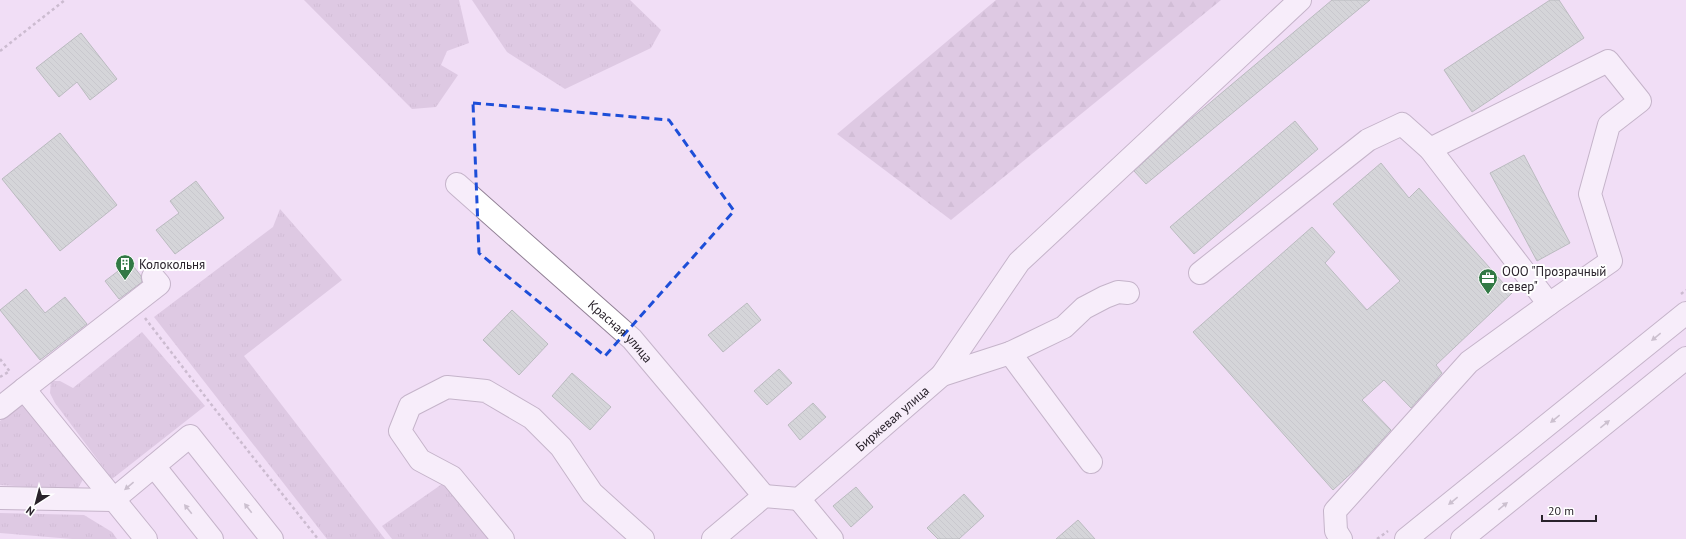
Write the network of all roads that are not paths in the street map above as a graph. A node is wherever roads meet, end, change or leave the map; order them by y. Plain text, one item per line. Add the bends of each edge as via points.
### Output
1 (1300, 0) edge
2 (1430, 149) junction
3 (457, 184) dead end
4 (1200, 273) dead end
5 (153, 277) dead end
6 (1128, 293) dead end
7 (1549, 304) junction
8 (1686, 313) edge
9 (1010, 353) junction
10 (1686, 358) edge
11 (942, 375) junction
12 (24, 389) junction
13 (0, 408) edge
14 (1091, 462) dead end
15 (154, 466) junction
16 (764, 496) junction
17 (0, 498) edge
18 (799, 499) junction
19 (113, 500) junction
20 (146, 539) edge
21 (212, 539) edge
22 (272, 539) edge
23 (503, 539) edge
24 (643, 539) edge
25 (713, 539) edge
26 (832, 539) edge
27 (1341, 539) edge
28 (1406, 539) edge
29 (1462, 539) edge

1 - 11 street via 1020,262
2 - 4 street via 1402,124 1368,140
2 - 7 street
2 - 7 street via 1608,61 1640,101 1609,124 1590,194 1611,261
3 - 16 street, Красная улица via 632,339
5 - 12 street via 159,284
6 - 9 street, Биржевая улица via 1118,292 1105,297 1084,308 1064,327
7 - 27 street via 1469,362 1335,511 1336,530
8 -> 28 street
9 - 11 street, Биржевая улица
9 - 14 street
29 -> 10 street
11 - 18 street, Биржевая улица
12 - 13 street
12 - 19 street
15 -> 19 street
21 -> 15 street
22 -> 15 street via 190,436
16 - 18 street
16 - 25 street
17 - 19 street
18 - 26 street
19 - 20 street
23 - 24 street via 452,477 420,460 400,431 410,406 447,387 486,391 532,418 561,447 592,493

